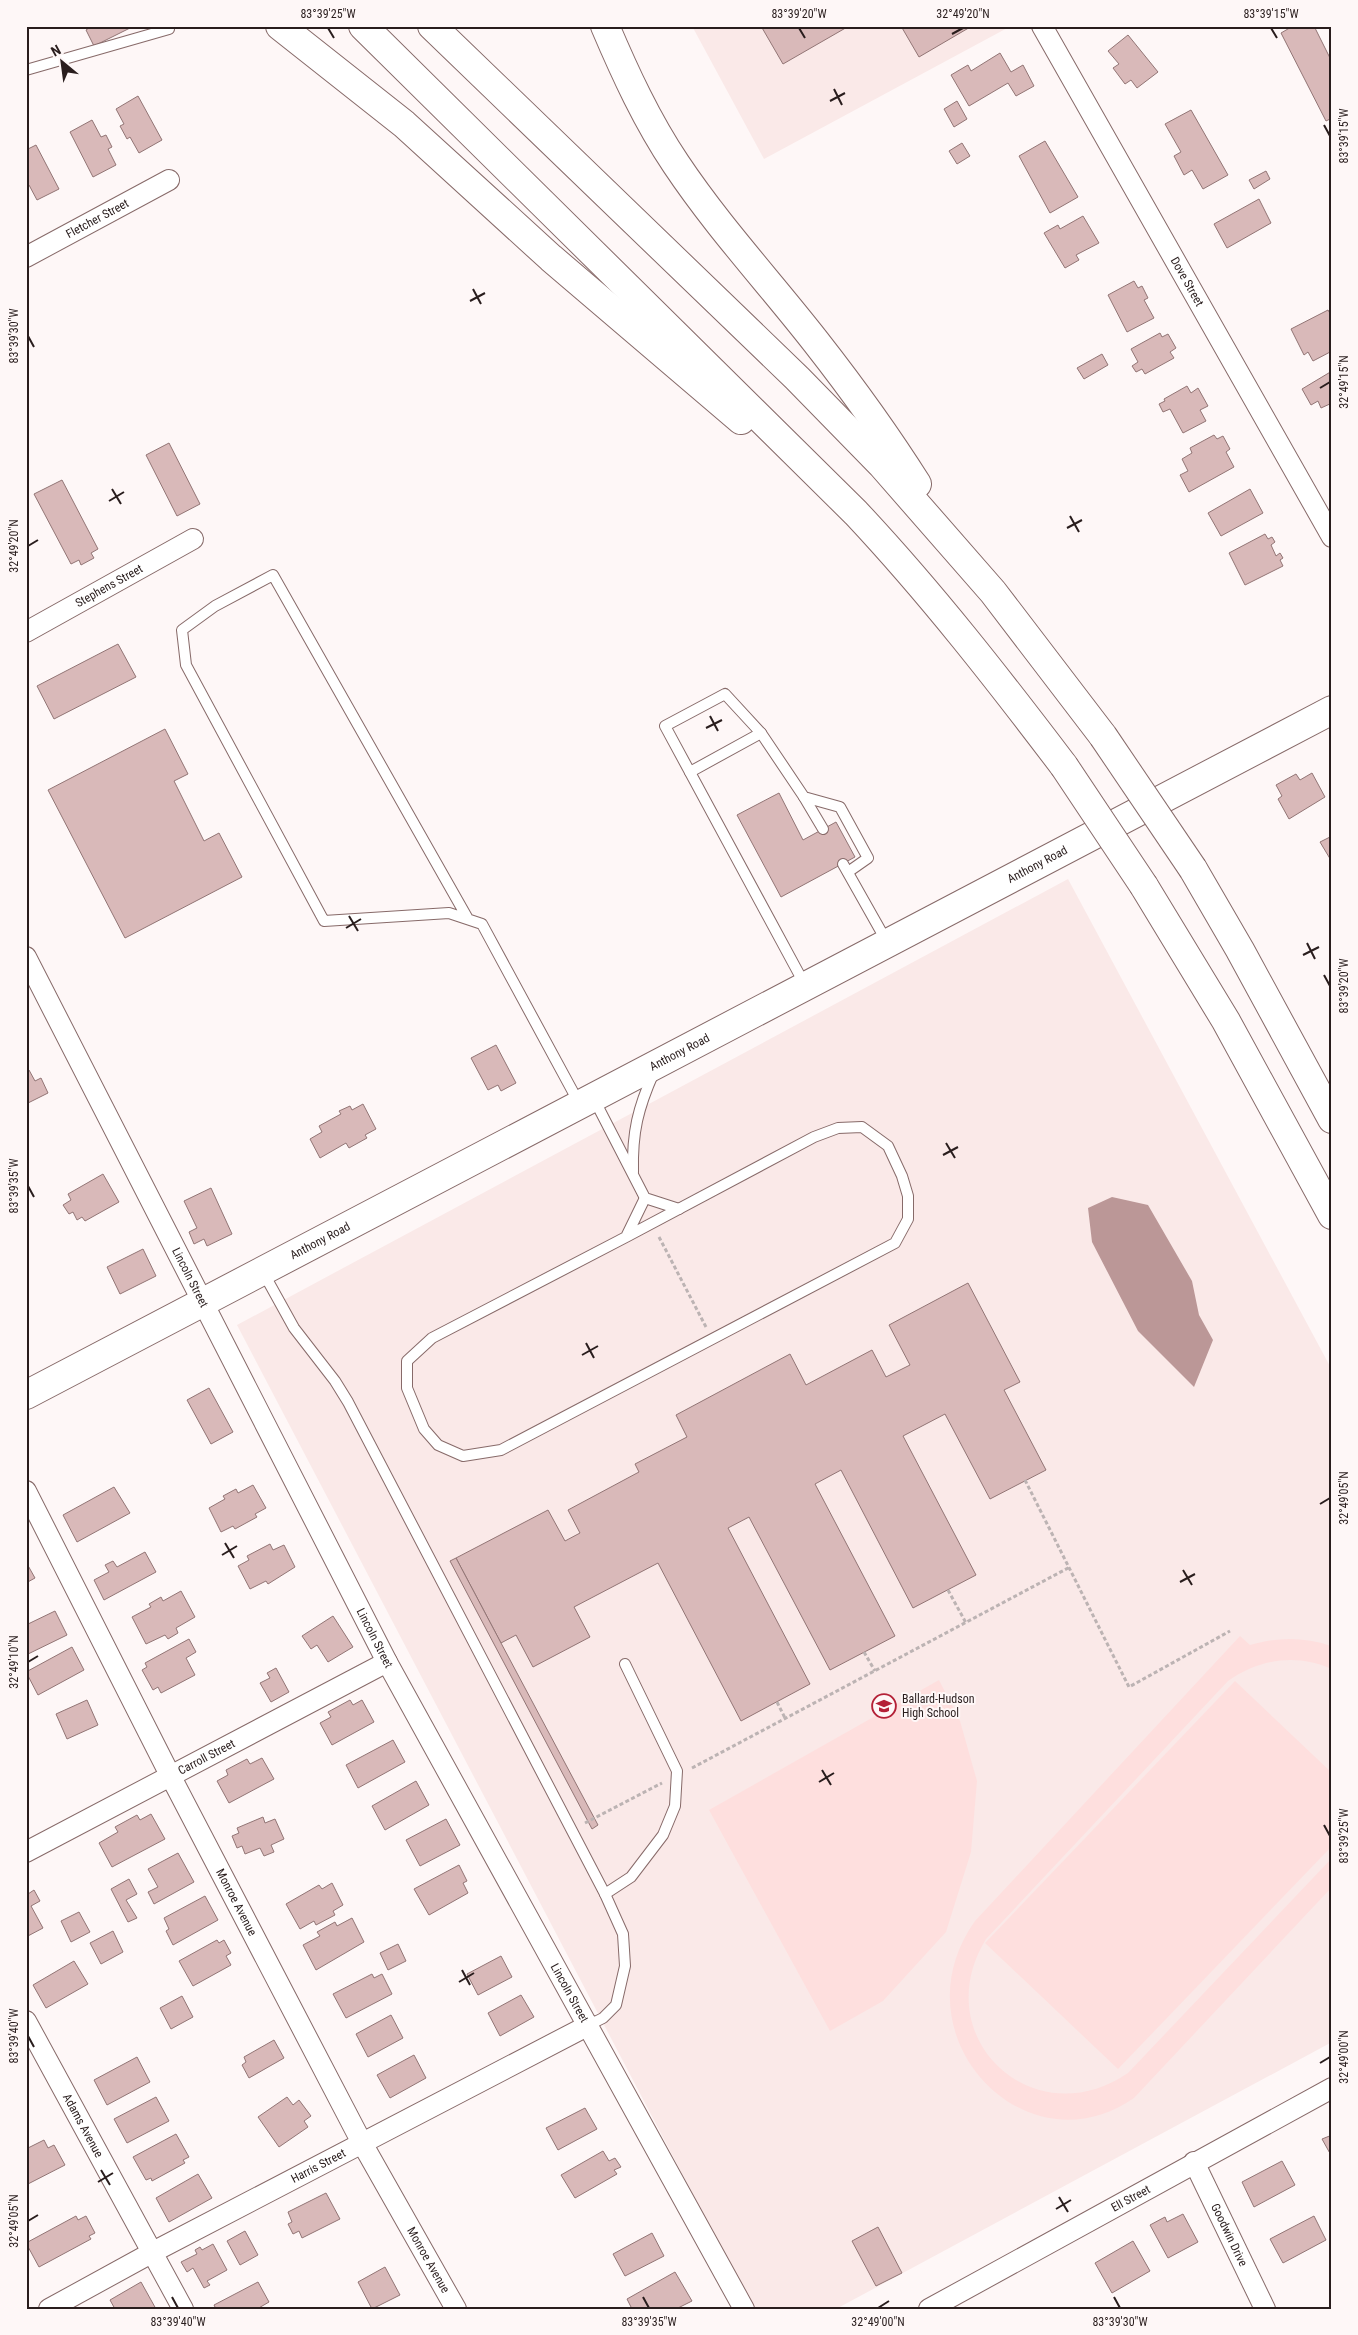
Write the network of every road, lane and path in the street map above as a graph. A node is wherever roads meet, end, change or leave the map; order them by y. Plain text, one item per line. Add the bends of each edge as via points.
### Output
1 (166, 26) edge
2 (280, 26) edge
3 (363, 26) edge
4 (432, 26) edge
5 (605, 26) edge
6 (1042, 26) edge
7 (26, 70) edge
8 (169, 180) dead end
9 (26, 257) edge
10 (856, 513) junction
11 (1332, 537) edge
12 (193, 539) dead end
13 (962, 555) junction
14 (26, 632) edge
15 (1332, 710) edge
16 (761, 733) junction
17 (690, 772) junction
18 (804, 797) junction
19 (823, 829) dead end
20 (468, 919) junction
21 (887, 943) junction
22 (26, 957) edge
23 (806, 986) junction
24 (657, 1064) junction
25 (587, 1101) junction
26 (1332, 1119) edge
27 (633, 1175) junction
28 (645, 1198) junction
29 (680, 1209) junction
30 (1332, 1215) edge
31 (653, 1223) junction
32 (626, 1237) junction
33 (263, 1272) junction
34 (204, 1303) junction
35 (713, 1340) junction
36 (26, 1395) edge
37 (1025, 1480) dead end
38 (26, 1491) edge
39 (1070, 1567) junction
40 (948, 1590) dead end
41 (966, 1622) junction
42 (1230, 1631) dead end
43 (864, 1652) dead end
44 (387, 1662) junction
45 (625, 1664) dead end
46 (875, 1671) junction
47 (777, 1702) dead end
48 (785, 1718) junction
49 (676, 1776) junction
50 (172, 1777) junction
51 (572, 1830) junction
52 (26, 1852) edge
53 (605, 1894) junction
54 (26, 2021) edge
55 (589, 2025) junction
56 (1332, 2088) edge
57 (362, 2143) junction
58 (1194, 2162) junction
59 (153, 2252) junction
60 (951, 2304) edge
61 (49, 2309) edge
62 (183, 2309) edge
63 (456, 2309) edge
64 (744, 2309) edge
65 (929, 2309) edge
66 (1265, 2309) edge

1 - 7 lane via 169,29
2 - 10 main road via 404,124 701,388
3 - 10 main road
4 - 13 main road via 797,378 882,465
5 - 13 main road via 619,60 675,162 893,446
6 - 11 street, Dove Street
8 - 9 street, Fletcher Street
10 - 30 main road, bridge via 943,611 1064,766 1144,886 1226,1022
12 - 14 street, Stephens Street
13 - 26 main road, bridge via 1049,662 1193,869
15 - 21 main road, Anthony Road
16 - 17 lane
16 - 17 lane via 725,694 665,726
16 - 18 lane
17 - 23 lane
18 - 19 lane
18 - 21 lane via 840,807 868,858 845,868
20 - 20 lane via 273,575 215,606 182,630 186,665 324,921 449,913
20 - 25 lane via 482,924
21 - 23 main road, Anthony Road
22 - 34 street, Lincoln Street
23 - 24 main road, Anthony Road
24 - 25 main road, Anthony Road
24 - 27 lane via 637,1115 632,1148
25 - 27 lane
25 - 33 main road, Anthony Road
27 - 28 lane
28 - 29 lane
28 - 32 lane
29 - 31 lane
29 - 35 lane via 814,1137 838,1128 862,1127 888,1146 908,1196 908,1219 895,1243
31 - 32 lane
31 - 35 path
32 - 35 lane via 432,1338 407,1361 407,1388 424,1429 438,1445 463,1456 501,1450
33 - 34 main road, Anthony Road
33 - 51 lane via 294,1328 348,1402
34 - 36 main road, Anthony Road
34 - 44 street, Lincoln Street
37 - 39 path
38 - 50 street, Monroe Avenue
39 - 41 path
39 - 42 path via 1129,1687
40 - 41 path
41 - 46 path
43 - 46 path
44 - 50 street, Carroll Street
44 - 55 street, Lincoln Street
45 - 49 lane via 677,1771
46 - 48 path
47 - 48 path
48 - 49 path
49 - 51 path
49 - 53 lane via 675,1806 663,1835 631,1877
50 - 52 street, Carroll Street
50 - 57 street, Monroe Avenue
51 - 53 lane
53 - 55 lane via 624,1934 625,1966 616,2005 603,2018
54 - 59 street, Adams Avenue
55 - 57 street, Harris Street
55 - 64 street, Lincoln Street
56 - 58 street, Ell Street
57 - 59 street, Harris Street
57 - 63 street, Monroe Avenue
58 - 60 street, Ell Street
58 - 66 street, Goodwin Drive
59 - 61 street, Harris Street
59 - 62 street, Adams Avenue
60 - 65 street, Ell Street

